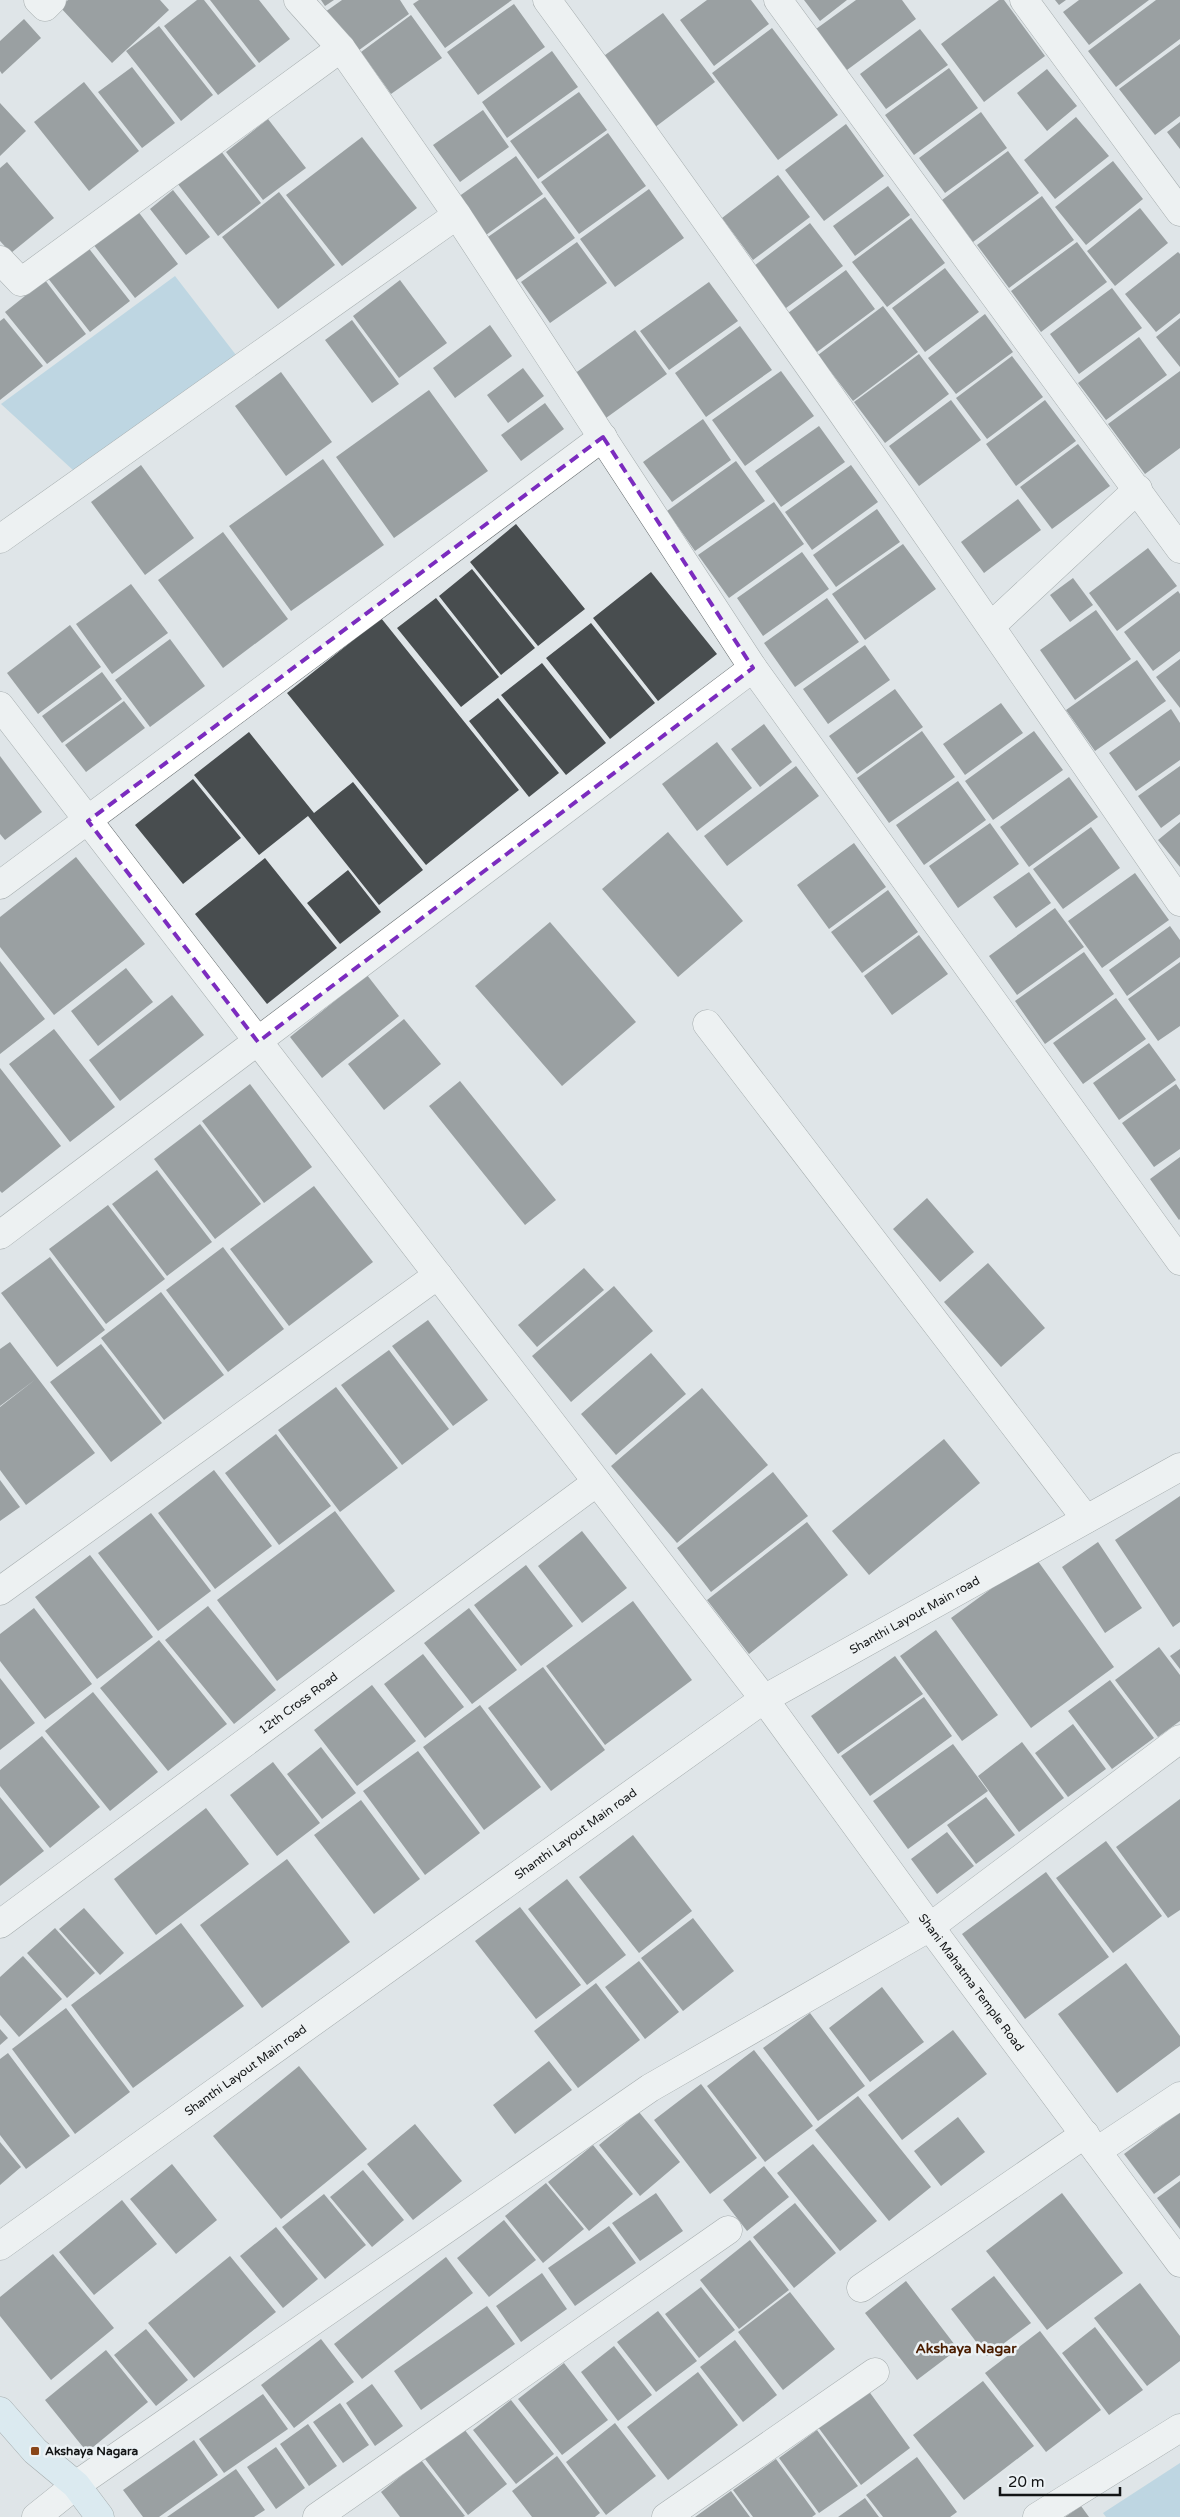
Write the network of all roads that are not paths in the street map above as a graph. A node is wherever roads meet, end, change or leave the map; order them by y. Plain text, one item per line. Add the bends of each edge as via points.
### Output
1 (38, 0) edge
2 (52, 0) edge
3 (298, 0) edge
4 (547, 0) edge
5 (778, 0) edge
6 (1024, 0) edge
7 (341, 48) junction
8 (1180, 212) edge
9 (457, 215) junction
10 (0, 260) edge
11 (603, 437) junction
12 (1138, 489) junction
13 (0, 539) edge
14 (1180, 549) edge
15 (991, 626) junction
16 (753, 668) junction
17 (0, 706) edge
18 (88, 821) junction
19 (0, 885) edge
20 (1180, 902) edge
21 (706, 1024) dead end
22 (258, 1042) junction
23 (0, 1235) edge
24 (1180, 1261) edge
25 (438, 1276) junction
26 (1180, 1467) edge
27 (596, 1482) junction
28 (1086, 1519) junction
29 (0, 1590) edge
30 (764, 1700) junction
31 (1180, 1739) edge
32 (0, 1924) edge
33 (930, 1927) junction
34 (1180, 2096) edge
35 (1091, 2143) junction
36 (728, 2230) dead end
37 (0, 2246) edge
38 (1180, 2263) edge
39 (862, 2288) dead end
40 (875, 2372) dead end
41 (0, 2411) edge
42 (1180, 2428) edge
43 (76, 2486) junction
44 (36, 2517) edge
45 (100, 2517) edge
46 (317, 2517) edge
47 (666, 2517) edge
48 (1036, 2517) edge

1 - 2 street via 45,7
3 - 7 street
4 - 15 street via 648,137
5 - 12 street
6 - 8 street
7 - 9 street
7 - 10 street via 21,282
9 - 11 street
9 - 13 street
11 - 16 street
11 - 18 street
12 - 14 street
12 - 15 street
15 - 20 street
16 - 22 street
16 - 24 street
17 - 18 street, Shani Mahatma Temple Road
18 - 19 street
18 - 22 street, Shani Mahatma Temple Road
21 - 28 street
22 - 23 street
22 - 25 street, Shani Mahatma Temple Road
25 - 27 street, Shani Mahatma Temple Road
25 - 29 street
26 - 28 street, Shanthi Layout Main road
27 - 30 street, Shani Mahatma Temple Road
27 - 32 street, 12th Cross Road
28 - 30 street, Shanthi Layout Main road
30 - 33 street, Shani Mahatma Temple Road
30 - 37 street, Shanthi Layout Main road
31 - 33 street
33 - 35 street, Shani Mahatma Temple Road
33 - 43 street via 650,2088
34 - 35 street
35 - 38 street, Shani Mahatma Temple Road
35 - 39 street
36 - 46 street
40 - 47 street
41 - 43 main road via 35,2451
42 - 48 street
43 - 44 street
43 - 45 main road

